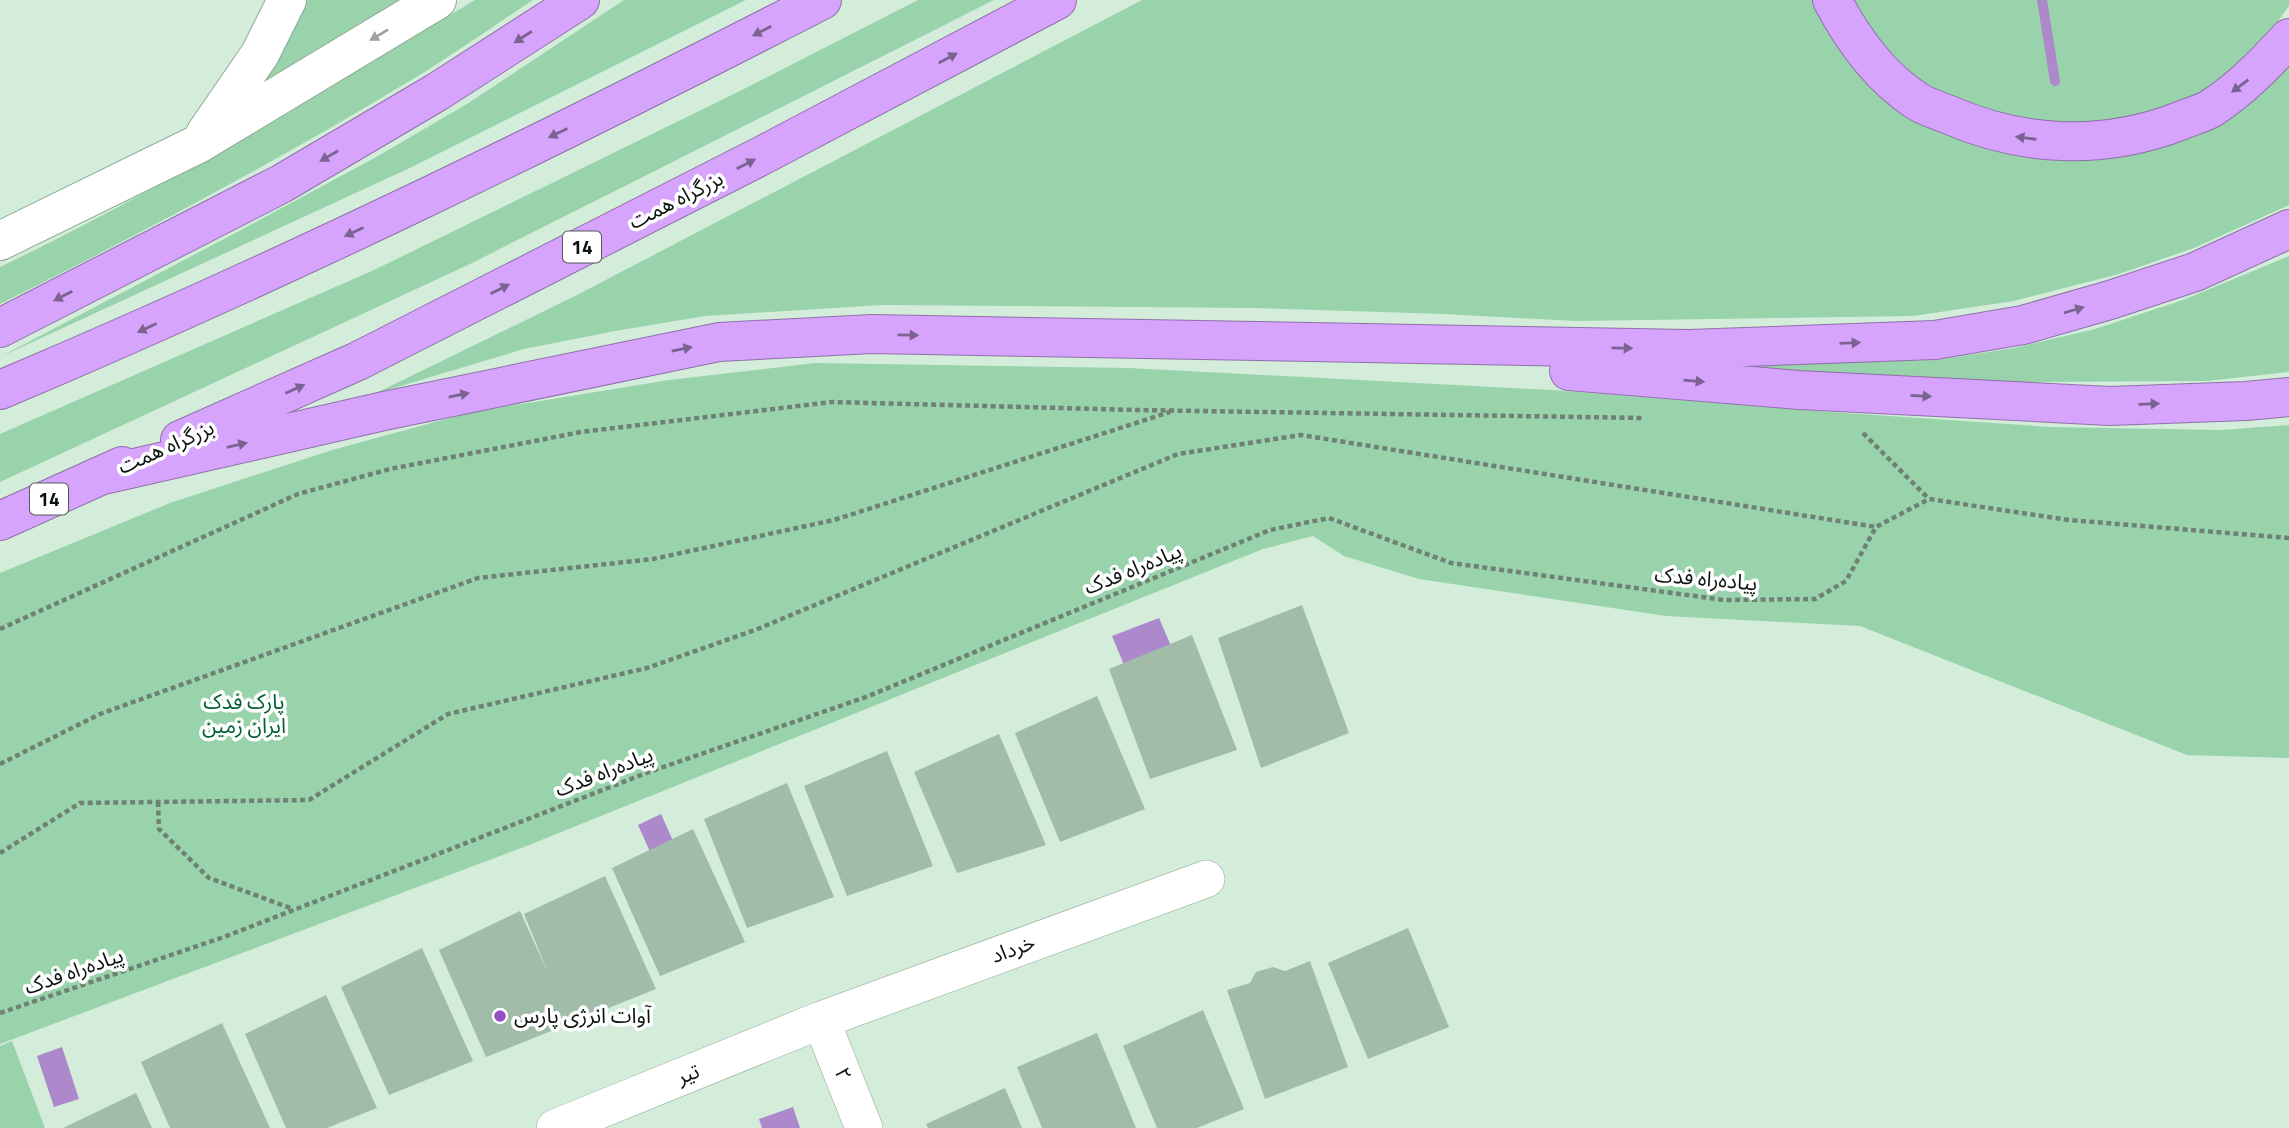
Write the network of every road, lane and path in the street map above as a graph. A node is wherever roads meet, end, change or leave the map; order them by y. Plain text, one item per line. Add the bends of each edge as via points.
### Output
1 (287, 0) edge
2 (437, 0) edge
3 (580, 0) edge
4 (822, 0) edge
5 (1057, 0) edge
6 (1832, 0) edge
7 (2289, 38) edge
8 (198, 144) junction
9 (2289, 229) edge
10 (0, 241) edge
11 (0, 328) edge
12 (1211, 342) junction
13 (0, 390) edge
14 (2289, 397) edge
15 (1174, 411) junction
16 (1648, 418) dead end
17 (1850, 432) dead end
18 (99, 476) junction
19 (1929, 499) junction
20 (0, 521) edge
21 (1876, 527) junction
22 (2289, 538) edge
23 (0, 629) edge
24 (0, 764) edge
25 (158, 802) junction
26 (0, 853) edge
27 (1206, 879) dead end
28 (293, 910) junction
29 (0, 1013) edge
30 (821, 1020) junction
31 (555, 1128) edge
32 (864, 1128) edge

1 - 8 street via 260,54
2 -> 8 street
3 -> 11 highway via 281,184
4 -> 13 highway via 415,204 134,334
18 -> 5 highway, بزرگراه همت / 14 via 358,361
7 -> 6 highway via 2260,71 2208,110 2152,131 2087,142 2023,138 1974,126 1918,102 1876,65
8 - 10 street
12 -> 9 highway via 1689,349 1935,340 2023,325 2110,300 2195,272
12 -> 14 highway via 1839,392 2110,405
18 -> 12 highway via 719,342 872,334
15 - 16 path
15 - 23 path via 832,402 581,432 390,469 298,494
15 - 24 path via 834,520 653,559 478,578 100,715
17 - 19 path via 1863,433
18 - 20 highway, 14
19 - 21 path
19 - 22 path via 2070,520
21 - 25 path via 1301,435 1178,454 755,630 647,668 448,714 309,800
21 - 28 path, پیاده‌راه فدک via 1846,581 1815,599 1724,600 1451,563 1329,518 1270,530 866,697 649,772
25 - 26 path via 80,803
25 - 28 path via 159,829 209,878
27 - 30 street, خرداد
28 - 29 path, پیاده‌راه فدک
30 - 31 street, تیر
30 - 32 street, ۲

